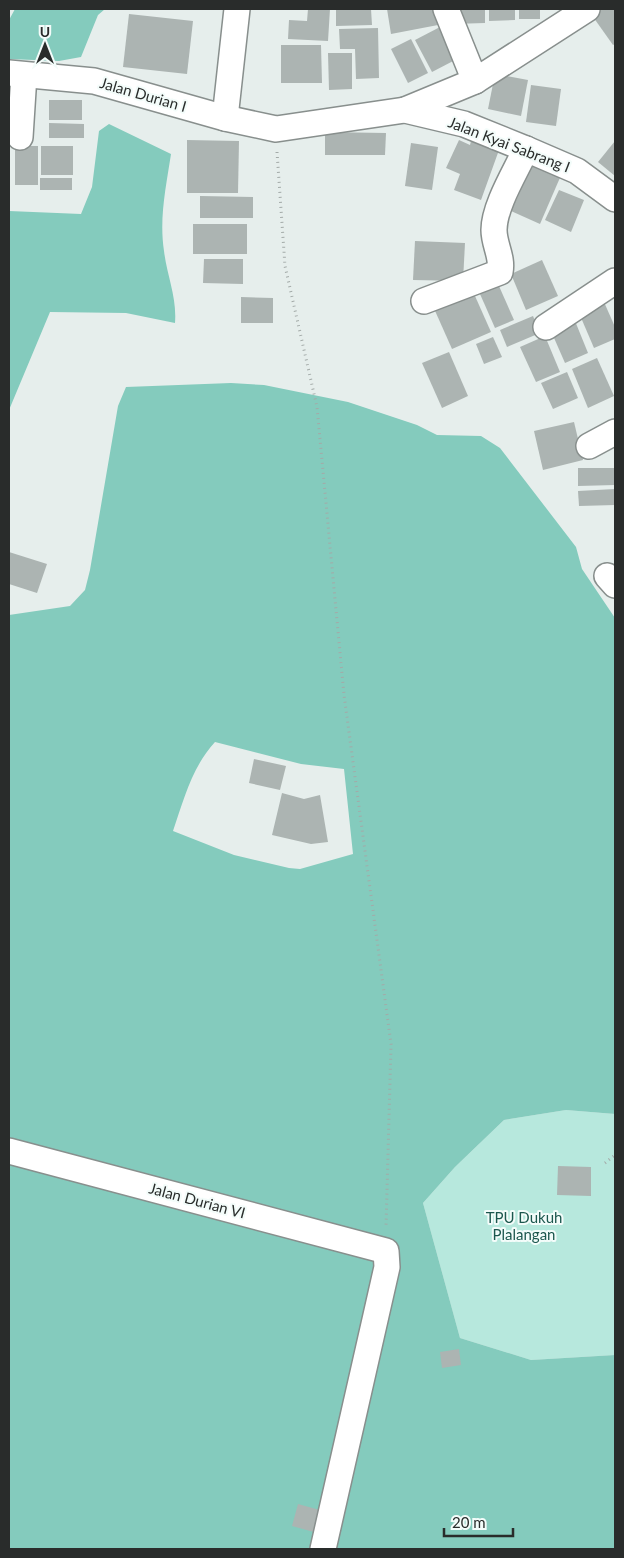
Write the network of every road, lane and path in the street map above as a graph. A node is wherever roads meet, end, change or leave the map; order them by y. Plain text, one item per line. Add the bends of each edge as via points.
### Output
1 (237, 9) edge
2 (446, 9) edge
3 (588, 9) edge
4 (17, 74) edge
5 (474, 82) junction
6 (405, 110) junction
7 (225, 118) junction
8 (276, 129) junction
9 (20, 137) dead end
10 (526, 149) junction
11 (615, 199) edge
12 (615, 281) edge
13 (424, 301) dead end
14 (546, 327) dead end
15 (615, 432) edge
16 (589, 446) dead end
17 (9, 1151) edge
18 (615, 1155) edge
19 (605, 1163) dead end
20 (386, 1252) junction
21 (323, 1549) edge

1 - 7 street
2 - 5 street
3 - 5 street
4 - 7 street, Jalan Durian I via 94,81
4 - 9 street
5 - 6 street
6 - 8 street, Jalan Kyai Sabrang I
6 - 10 street, Jalan Kyai Sabrang I via 464,124
7 - 8 street, Jalan Durian I
8 - 20 path via 285,266 317,407 344,695 391,1044
10 - 11 street, Jalan Kyai Sabrang I via 577,171
10 - 13 street via 498,211 494,230 502,263 500,272
12 - 14 street
15 - 16 street
17 - 20 street, Jalan Durian VI
18 - 19 path
20 - 21 street via 387,1267

